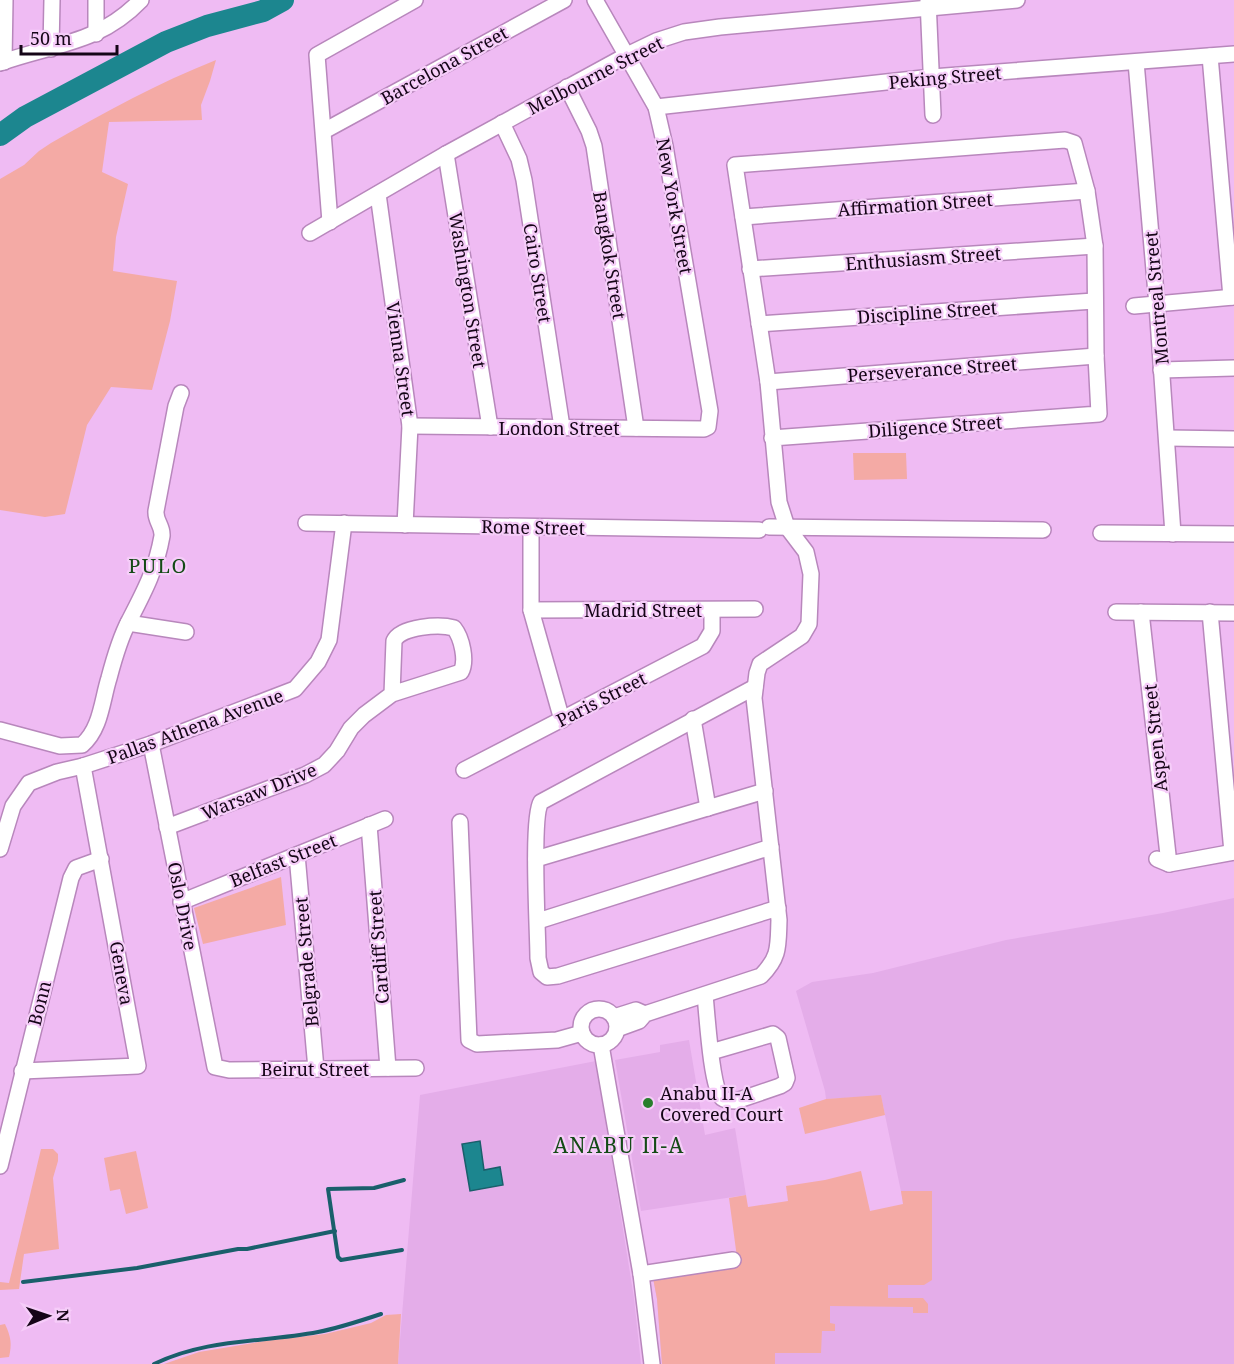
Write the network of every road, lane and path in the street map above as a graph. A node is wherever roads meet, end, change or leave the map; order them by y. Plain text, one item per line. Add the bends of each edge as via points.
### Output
1 (5, 0) edge
2 (52, 0) edge
3 (96, 0) edge
4 (141, 0) edge
5 (416, 0) edge
6 (564, 0) edge
7 (595, 0) edge
8 (1017, 0) edge
9 (996, 1) edge
10 (928, 4) edge
11 (96, 34) junction
12 (51, 49) junction
13 (1234, 54) edge
14 (627, 55) junction
15 (1210, 56) junction
16 (2, 62) edge
17 (1136, 62) junction
18 (932, 77) junction
19 (567, 87) junction
20 (656, 107) junction
21 (933, 115) dead end
22 (502, 123) junction
23 (324, 131) junction
24 (446, 153) junction
25 (1087, 191) junction
26 (378, 194) junction
27 (742, 217) junction
28 (330, 222) junction
29 (310, 233) dead end
30 (1095, 246) junction
31 (750, 269) junction
32 (1233, 297) edge
33 (1094, 301) junction
34 (1156, 304) junction
35 (1134, 306) dead end
36 (759, 324) junction
37 (1096, 356) junction
38 (1234, 368) edge
39 (1161, 370) junction
40 (768, 381) junction
41 (181, 393) dead end
42 (410, 426) junction
43 (562, 426) junction
44 (490, 427) junction
45 (708, 427) joint
46 (636, 428) junction
47 (772, 438) junction
48 (1167, 438) junction
49 (1234, 439) edge
50 (306, 523) dead end
51 (344, 523) junction
52 (405, 525) junction
53 (531, 527) junction
54 (787, 527) junction
55 (1043, 530) dead end
56 (1101, 533) dead end
57 (1173, 534) junction
58 (1234, 534) edge
59 (755, 609) dead end
60 (531, 610) junction
61 (712, 610) junction
62 (1116, 612) dead end
63 (1142, 612) junction
64 (1210, 612) junction
65 (1234, 613) edge
66 (128, 623) junction
67 (186, 632) dead end
68 (755, 687) junction
69 (393, 694) junction
70 (693, 719) junction
71 (562, 720) junction
72 (0, 730) edge
73 (151, 744) junction
74 (83, 766) junction
75 (464, 770) dead end
76 (765, 791) junction
77 (708, 808) junction
78 (385, 819) dead end
79 (460, 822) dead end
80 (369, 825) junction
81 (167, 827) junction
82 (771, 847) junction
83 (0, 849) edge
84 (1233, 852) edge
85 (297, 855) junction
86 (101, 859) junction
87 (536, 859) junction
88 (182, 902) junction
89 (778, 908) junction
90 (538, 921) junction
91 (705, 995) junction
92 (616, 1023) junction
93 (582, 1033) junction
94 (602, 1045) junction
95 (711, 1052) junction
96 (215, 1067) joint
97 (388, 1068) junction
98 (416, 1068) dead end
99 (316, 1069) junction
100 (22, 1071) junction
101 (0, 1166) edge
102 (733, 1260) dead end
103 (641, 1274) junction
104 (652, 1364) edge

1 - 16 street
2 - 12 street
3 - 11 street
4 - 11 street via 126,16
5 - 23 street via 317,55
6 - 23 street, Barcelona Street
7 - 14 street, New York Street
8 - 9 street, Melbourne Street
9 - 10 street, Melbourne Street
10 - 14 street, Melbourne Street via 684,32
10 - 18 street
11 - 12 street
12 - 16 street
13 - 15 street, Peking Street
14 - 19 street, Melbourne Street
14 - 20 street, New York Street
15 - 17 street, Peking Street
15 - 32 street
17 - 18 street, Peking Street
17 - 34 street, Montreal Street
18 - 20 street, Peking Street
18 - 21 street
19 - 22 street, Melbourne Street
19 - 46 street, Bangkok Street via 594,146
20 - 45 street, New York Street via 710,411
22 - 24 street, Melbourne Street
22 - 43 street, Cairo Street via 524,180
23 - 28 street
24 - 26 street, Melbourne Street
24 - 44 street, Washington Street
25 - 27 street, Affirmation Street
25 - 27 street via 1074,143 1065,140 735,165
25 - 30 street
26 - 28 street, Melbourne Street
26 - 42 street, Vienna Street
27 - 31 street
28 - 29 street, Melbourne Street
30 - 31 street, Enthusiasm Street
30 - 33 street
31 - 36 street
32 - 34 street
33 - 36 street, Discipline Street
33 - 37 street
34 - 35 street
34 - 39 street, Montreal Street
36 - 40 street
37 - 40 street, Perseverance Street
37 - 47 street, Diligence Street via 1099,414
38 - 39 street
39 - 48 street, Montreal Street
40 - 47 street
41 - 66 street via 155,516 162,533 157,557 151,580
42 - 44 street, London Street
42 - 52 street, Vienna Street
43 - 44 street, London Street
43 - 46 street, London Street
45 - 46 street, London Street
47 - 54 street via 779,502
48 - 49 street
48 - 57 street, Montreal Street
50 - 51 street, Rome Street
51 - 52 street, Rome Street
51 - 73 street, Pallas Athena Avenue via 329,640 307,677 296,688
52 - 53 street, Rome Street
53 - 54 street, Rome Street
53 - 60 street
54 - 55 street, Rome Street
54 - 68 street via 806,552 811,574 809,624 802,636 760,664
56 - 57 street
57 - 58 street
59 - 61 street, Madrid Street
60 - 61 street, Madrid Street
60 - 71 street
61 - 71 street, Paris Street via 712,631 703,646
62 - 63 street
63 - 64 street
63 - 84 street, Aspen Street via 1163,862
64 - 65 street
64 - 84 street
66 - 67 street
66 - 72 street via 88,741 60,746
68 - 70 street
68 - 76 street
69 - 69 street, Warsaw Drive via 396,636 408,629 454,628 464,661 461,672
69 - 81 street, Warsaw Drive via 351,728 324,765
70 - 77 street
70 - 87 street via 541,802 537,808
71 - 75 street, Paris Street
73 - 74 street, Pallas Athena Avenue
73 - 81 street, Oslo Drive
74 - 83 street, Pallas Athena Avenue via 29,783 13,806
74 - 86 street, Geneva
76 - 77 street
76 - 82 street
77 - 87 street
78 - 80 street, Belfast Street
79 - 93 street via 469,1040 477,1044 551,1041
80 - 85 street, Belfast Street
80 - 97 street, Cardiff Street
81 - 88 street, Oslo Drive
82 - 89 street
82 - 90 street
85 - 88 street, Belfast Street
85 - 99 street, Belgrade Street
86 - 100 street, Bonn via 73,871
86 - 100 street, Geneva via 138,1066
87 - 90 street
88 - 96 street, Oslo Drive
89 - 90 street via 547,977 541,972 538,958
89 - 91 street via 778,948 773,964 761,976
91 - 92 street via 645,1014 639,1021
91 - 95 street
92 - 93 street via 609,1011 591,1011 582,1020
92 - 94 street via 615,1036
93 - 94 street via 590,1042
94 - 103 street
95 - 95 street via 717,1089 729,1101 780,1086 787,1078 778,1038 773,1034
96 - 99 street, Beirut Street
97 - 98 street, Beirut Street
97 - 99 street, Beirut Street
100 - 101 street, Bonn
102 - 103 street
103 - 104 street

